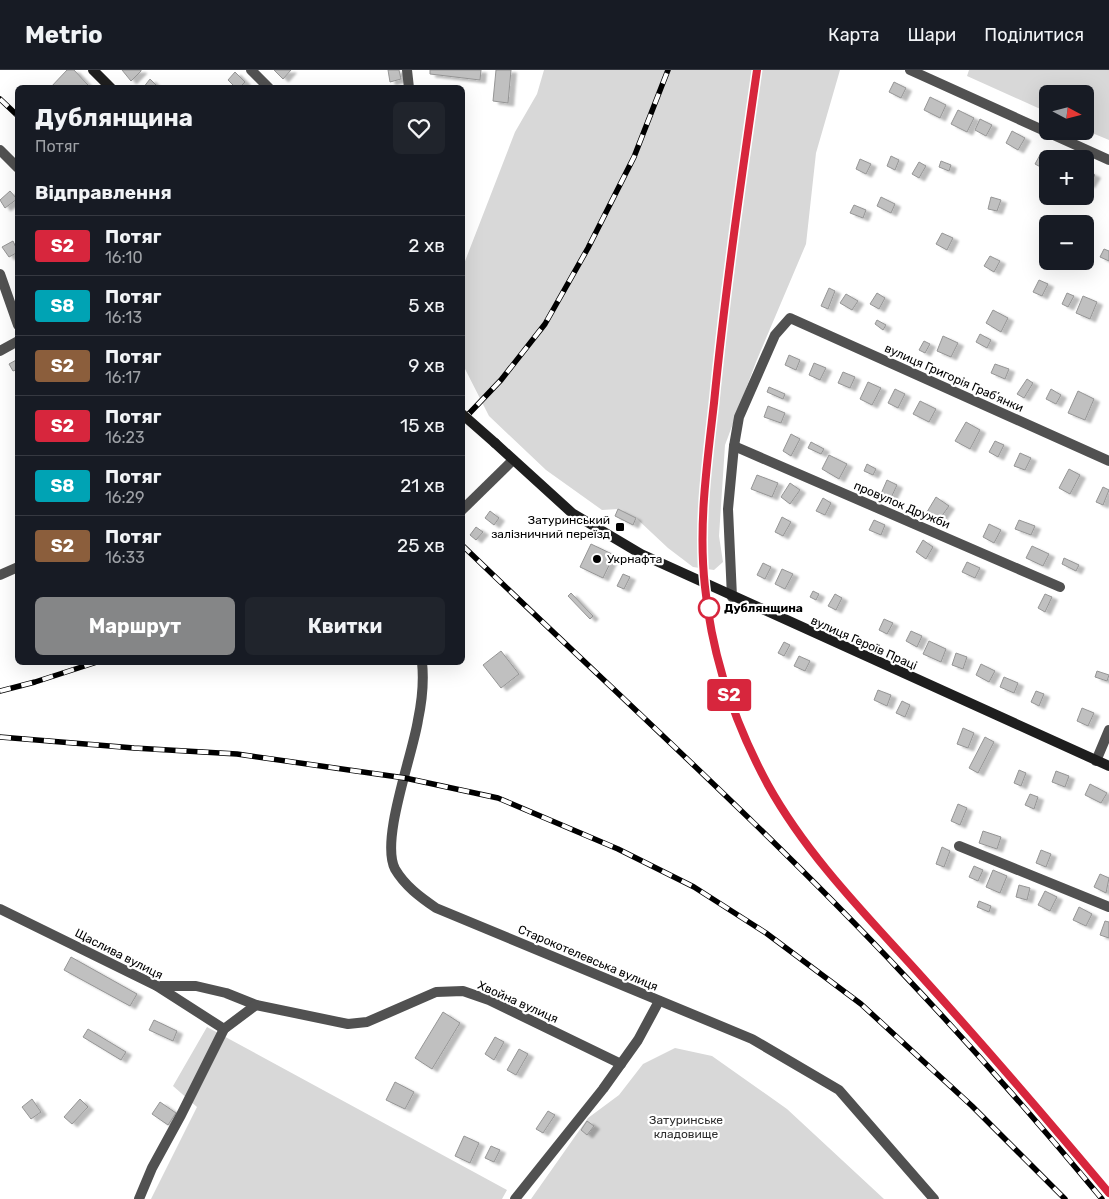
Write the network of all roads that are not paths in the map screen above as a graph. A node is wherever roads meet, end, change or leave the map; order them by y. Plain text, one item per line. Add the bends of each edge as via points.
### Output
1 (93, 70) edge
2 (251, 70) edge
3 (407, 70) edge
4 (910, 70) edge
5 (108, 85) edge
6 (266, 85) edge
7 (409, 85) edge
8 (0, 150) edge
9 (1109, 160) edge
10 (15, 165) edge
11 (0, 274) edge
12 (15, 316) edge
13 (15, 343) edge
14 (0, 351) edge
15 (465, 417) edge
16 (734, 446) junction
17 (513, 460) junction
18 (1109, 461) edge
19 (465, 507) edge
20 (15, 568) edge
21 (0, 575) edge
22 (1060, 587) dead end
23 (732, 597) junction
24 (422, 665) edge
25 (1109, 730) edge
26 (1096, 760) junction
27 (1109, 766) edge
28 (959, 846) dead end
29 (1109, 907) edge
30 (0, 909) edge
31 (157, 986) junction
32 (659, 1001) junction
33 (256, 1005) junction
34 (224, 1029) junction
35 (621, 1064) junction
36 (139, 1199) edge
37 (515, 1199) edge
38 (934, 1199) edge

1 - 5 main road
2 - 6 street
3 - 7 street
4 - 9 street
8 - 10 street
11 - 12 street
13 - 14 street
15 - 17 main road, вулиця Героїв Праці, bridge
16 - 18 street, вулиця Григорія Грабʼянки via 739,417 775,336 790,318
16 - 22 street, провулок Дружби
16 - 23 street via 728,509
17 - 19 street
17 - 23 main road, вулиця Героїв Праці via 572,513 602,532
20 - 21 street
23 - 26 main road, вулиця Героїв Праці
24 - 32 street, Старокотелевська вулиця via 418,720 390,839 394,867 410,890 436,908
25 - 26 street
26 - 27 main road, вулиця Героїв Праці
28 - 29 street
30 - 31 street, Щаслива вулиця
31 - 33 street, Хвойна вулиця via 196,986
31 - 34 street, Щаслива вулиця
32 - 35 street
32 - 38 street, Старокотелевська вулиця via 752,1039 839,1090
33 - 34 street
33 - 35 street, Хвойна вулиця via 348,1024 367,1022 436,992 462,991 489,1000
34 - 36 street
35 - 37 street

